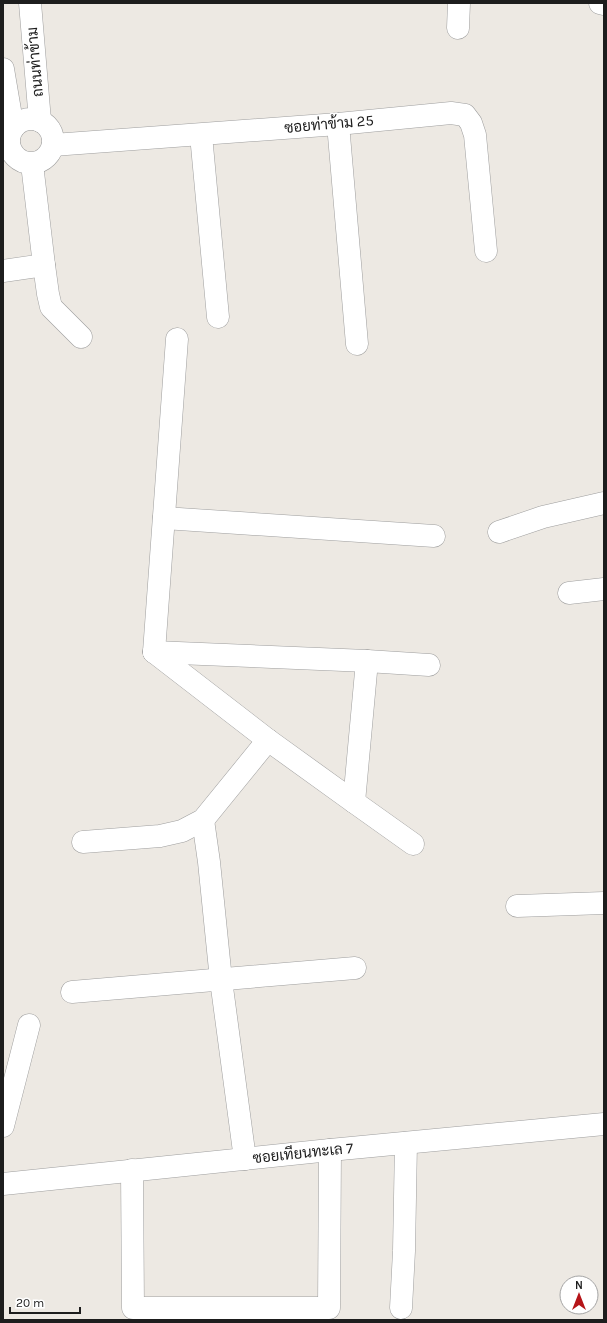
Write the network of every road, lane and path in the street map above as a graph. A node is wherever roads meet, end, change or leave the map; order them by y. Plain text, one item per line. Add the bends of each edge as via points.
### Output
1 (30, 3) edge
2 (459, 3) edge
3 (600, 3) edge
4 (604, 4) edge
5 (458, 28) dead end
6 (3, 68) edge
7 (40, 121) junction
8 (338, 124) junction
9 (13, 128) junction
10 (201, 135) junction
11 (54, 145) junction
12 (7, 150) edge
13 (32, 164) junction
14 (486, 251) dead end
15 (44, 265) junction
16 (3, 271) edge
17 (218, 317) dead end
18 (81, 337) dead end
19 (177, 339) dead end
20 (357, 344) dead end
21 (604, 503) edge
22 (164, 518) junction
23 (499, 532) dead end
24 (434, 536) dead end
25 (604, 589) edge
26 (569, 593) dead end
27 (154, 652) junction
28 (367, 661) junction
29 (429, 666) dead end
30 (268, 740) junction
31 (354, 802) junction
32 (203, 820) junction
33 (83, 842) dead end
34 (413, 844) dead end
35 (604, 903) edge
36 (517, 906) dead end
37 (355, 968) dead end
38 (221, 980) junction
39 (72, 992) dead end
40 (29, 1025) dead end
41 (604, 1124) edge
42 (3, 1126) edge
43 (406, 1143) junction
44 (330, 1150) junction
45 (245, 1159) junction
46 (132, 1170) junction
47 (3, 1184) edge
48 (401, 1308) dead end

1 - 7 street, ถนนท่าข้าม
2 - 5 street
3 - 4 street
6 - 9 street, ถนนท่าข้าม
7 - 9 street via 26,120
7 - 11 street via 53,135
8 - 10 street, ซอยท่าข้าม 25
8 - 14 street, ซอยท่าข้าม 25 via 451,113 465,115 475,135
8 - 20 street
9 - 12 street
10 - 11 street, ซอยท่าข้าม 25
10 - 17 street
11 - 13 street via 49,155 41,162
12 - 13 street via 23,162
13 - 15 street
15 - 16 street
15 - 18 street via 51,307
19 - 22 street
21 - 23 street via 542,517
22 - 24 street
22 - 27 street
25 - 26 street
27 - 28 street
27 - 30 street
28 - 29 street
28 - 31 street
30 - 31 street
30 - 32 street
31 - 34 street
32 - 33 street via 182,831 160,836
32 - 38 street
35 - 36 street
37 - 38 street
38 - 39 street
38 - 45 street
40 - 42 street
41 - 43 street, ซอยเทียนทะเล 7
43 - 44 street, ซอยเทียนทะเล 7
43 - 48 street
44 - 45 street, ซอยเทียนทะเล 7
44 - 46 street via 329,1308 134,1308
45 - 46 street, ซอยเทียนทะเล 7
46 - 47 street, ซอยเทียนทะเล 7

